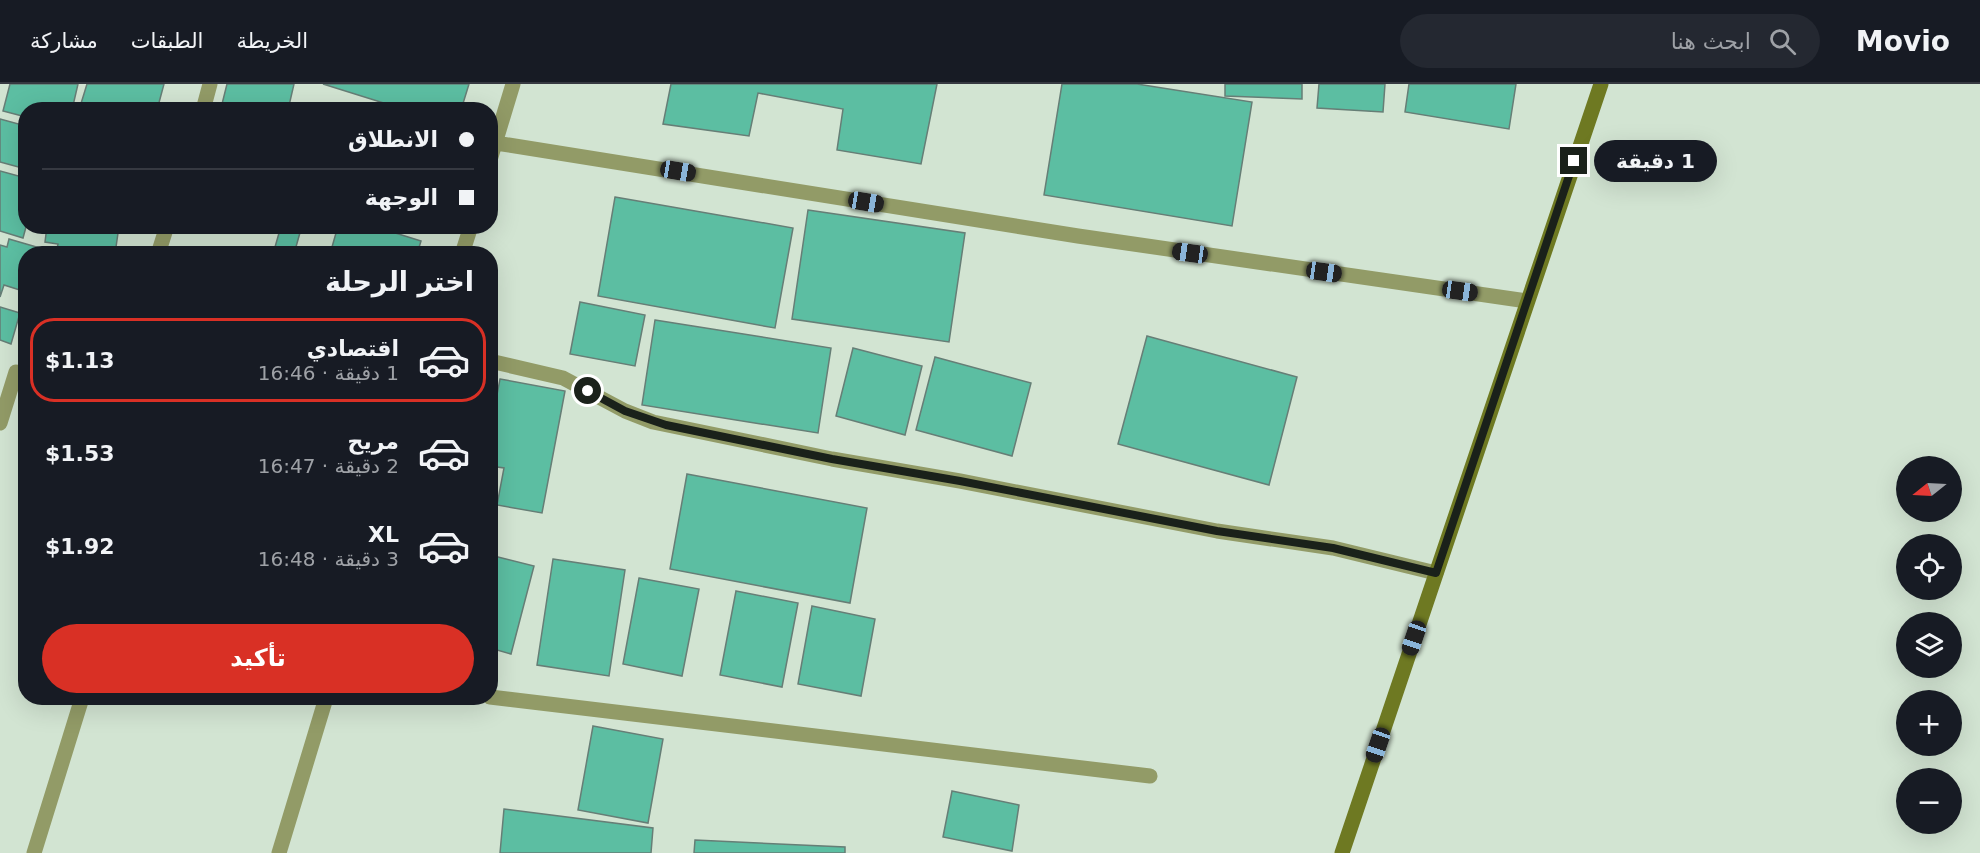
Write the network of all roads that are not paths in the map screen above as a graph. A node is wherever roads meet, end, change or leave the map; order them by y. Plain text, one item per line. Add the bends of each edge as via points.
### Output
1 (210, 84) edge
2 (513, 84) edge
3 (1601, 84) edge
4 (204, 102) edge
5 (498, 136) edge
6 (498, 143) edge
7 (1527, 301) junction
8 (498, 363) edge
9 (0, 368) edge
10 (18, 372) edge
11 (18, 380) edge
12 (0, 423) edge
13 (1436, 573) junction
14 (498, 698) edge
15 (80, 705) edge
16 (324, 705) edge
17 (1150, 776) dead end
18 (34, 853) edge
19 (279, 853) edge
20 (1342, 853) edge

1 - 4 street
2 - 5 street
3 - 7 street
6 - 7 street via 1078,236
7 - 13 street
8 - 13 street via 563,378 653,422 1217,531 1333,548
9 - 10 street
11 - 12 street
13 - 20 street
14 - 17 street
15 - 18 street
16 - 19 street

